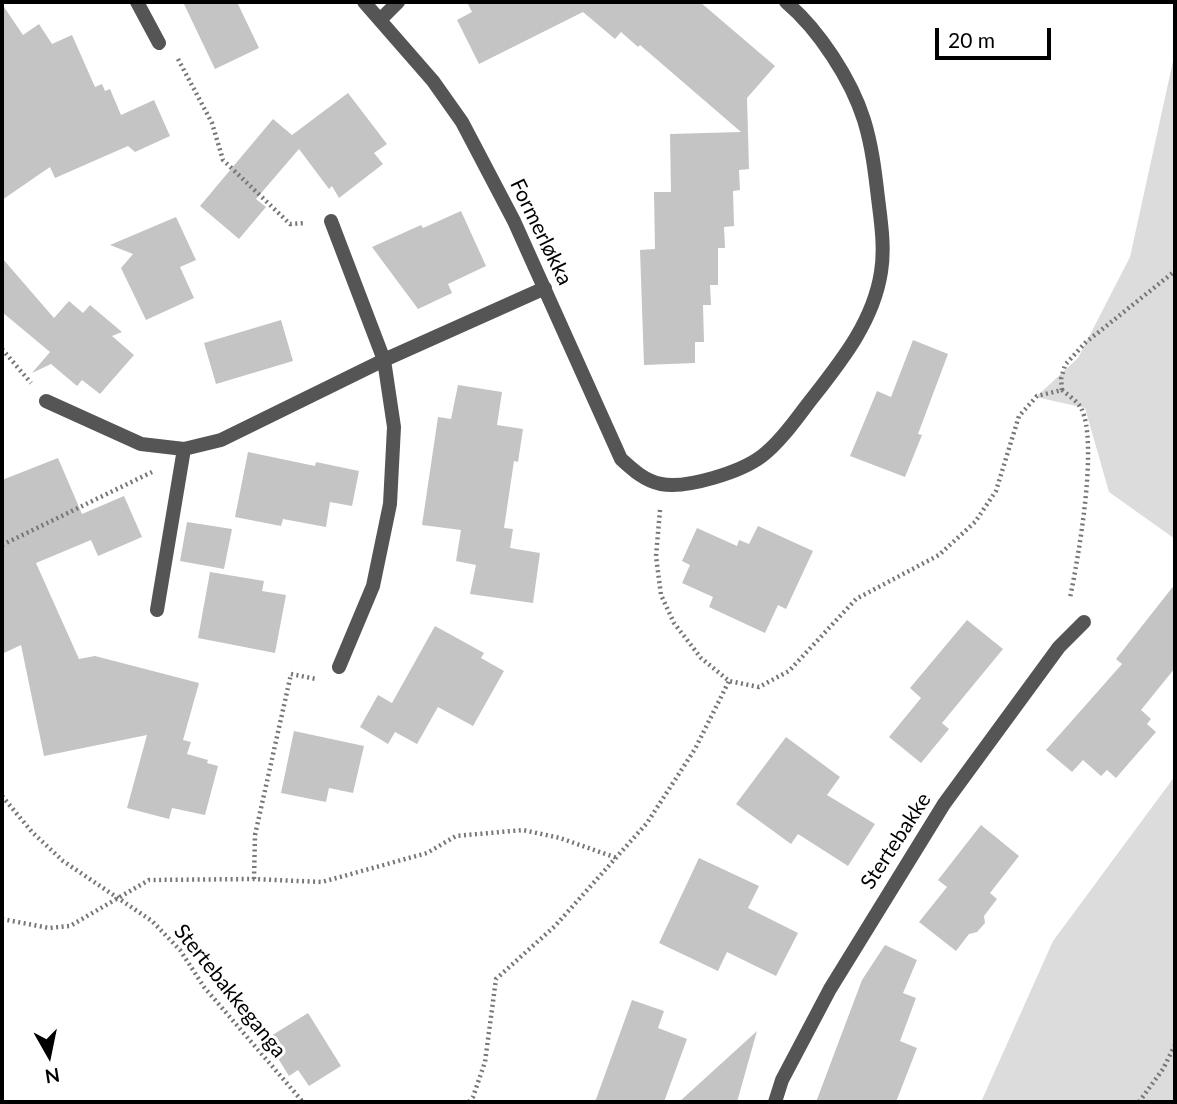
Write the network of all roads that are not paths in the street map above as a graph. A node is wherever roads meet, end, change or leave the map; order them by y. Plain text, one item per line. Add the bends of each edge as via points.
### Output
1 (137, 2) edge
2 (364, 2) edge
3 (398, 2) edge
4 (786, 2) edge
5 (380, 20) junction
6 (159, 43) road end
7 (331, 221) road end
8 (545, 288) junction
9 (384, 360) junction
10 (46, 401) road end
11 (184, 449) junction
12 (157, 610) dead end
13 (1084, 622) dead end
14 (339, 667) road end
15 (775, 1102) edge

1 - 6 street
2 - 5 street, Formerløkka
3 - 5 street
4 - 8 street, Formerløkka via 818,35 852,89 873,161 882,226 882,271 873,306 849,351 791,426 762,457 730,472 690,484 662,484 638,475 621,459 606,429
5 - 8 street, Formerløkka via 462,122
7 - 9 street
8 - 9 street
9 - 11 street via 221,439
9 - 14 street via 394,427 390,504 373,586
10 - 11 street via 141,444
11 - 12 street
13 - 15 street, Stertebakke via 1059,647 895,879 830,989

